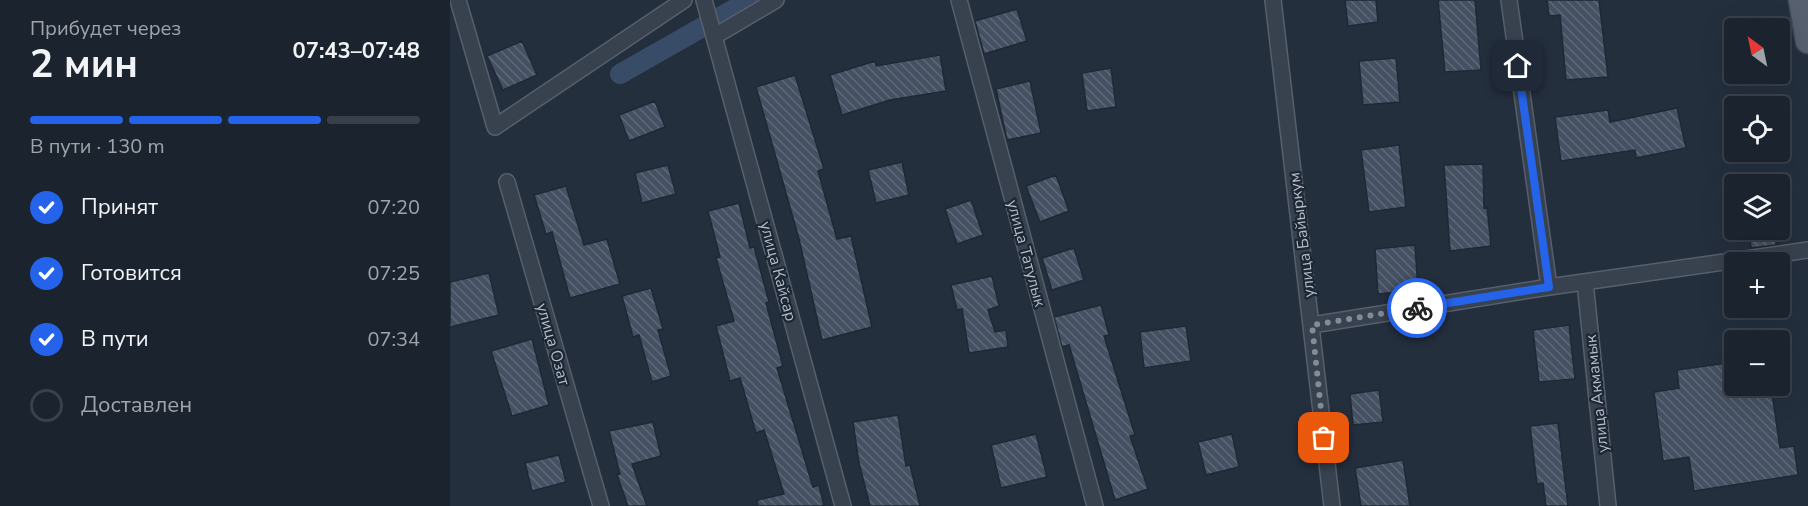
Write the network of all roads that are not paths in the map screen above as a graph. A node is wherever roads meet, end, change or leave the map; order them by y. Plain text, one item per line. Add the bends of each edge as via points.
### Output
1 (458, 0) edge
2 (684, 0) edge
3 (704, 0) edge
4 (776, 0) edge
5 (959, 0) edge
6 (1274, 0) edge
7 (1509, 0) edge
8 (1801, 0) edge
9 (715, 36) junction
10 (1808, 41) edge
11 (507, 182) dead end
12 (1808, 250) edge
13 (1585, 282) junction
14 (1549, 287) junction
15 (1312, 325) junction
16 (600, 506) edge
17 (843, 506) edge
18 (1095, 506) edge
19 (1332, 506) edge
20 (1608, 506) edge

1 - 2 street via 495,127
3 - 9 street, улица Кайсар
4 - 9 street
5 - 18 street, улица Татулык
6 - 15 street, улица Байыркум
7 - 14 street
8 - 10 main road
9 - 17 street, улица Кайсар
11 - 16 street, улица Озат
12 - 13 street
13 - 14 street
13 - 20 street, улица Акмамык
14 - 15 street
15 - 19 street, улица Байыркум

